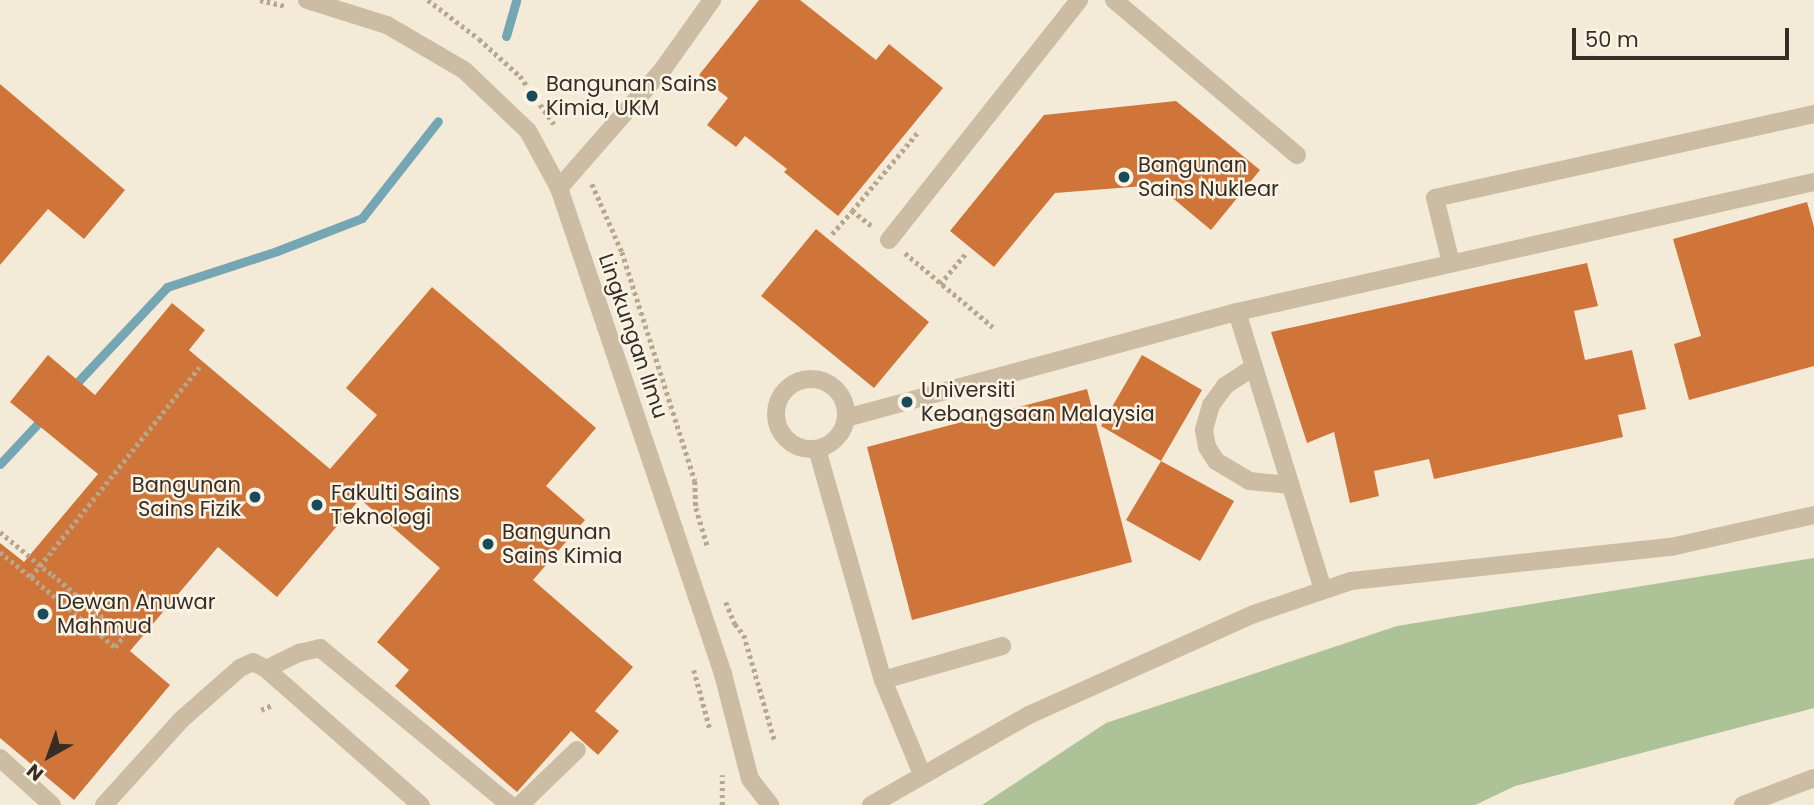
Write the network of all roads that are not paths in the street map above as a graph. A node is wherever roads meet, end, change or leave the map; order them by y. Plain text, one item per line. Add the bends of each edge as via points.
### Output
1 (712, 0) edge
2 (1079, 0) edge
3 (1114, 0) edge
4 (300, 4) edge
5 (1814, 114) edge
6 (1297, 155) dead end
7 (1814, 182) edge
8 (559, 188) junction
9 (889, 240) dead end
10 (1451, 262) junction
11 (1237, 312) junction
12 (1254, 367) junction
13 (846, 418) junction
14 (817, 449) junction
15 (1290, 485) junction
16 (1814, 515) edge
17 (1323, 590) junction
18 (1002, 646) dead end
19 (267, 669) junction
20 (883, 680) junction
21 (577, 750) dead end
22 (0, 758) edge
23 (922, 774) junction
24 (1814, 778) edge
25 (51, 805) edge
26 (61, 805) edge
27 (104, 805) edge
28 (421, 805) edge
29 (510, 805) edge
30 (520, 805) edge
31 (770, 805) edge
32 (871, 805) edge
33 (1743, 805) edge

1 - 8 street via 663,69
2 - 9 street
3 - 6 street
4 - 8 street, Lingkungan Ilmu via 387,25 464,70 528,131
5 - 10 street via 1435,198
7 - 10 street
8 - 31 street, Lingkungan Ilmu via 723,674 750,779
10 - 11 street
11 - 12 street
11 - 13 street
12 - 15 street
12 - 15 street via 1225,386 1211,405 1205,418 1207,447 1216,461 1249,481
13 - 14 street via 837,438
13 - 14 street via 841,396 822,381 800,381 790,387 778,406 779,428 795,445
14 - 20 street
15 - 17 street
16 - 17 street via 1671,547 1351,581
17 - 23 street via 1254,614 1029,715
18 - 20 street
19 - 27 street via 253,662 240,668 181,720
19 - 28 street
19 - 29 street via 320,648
20 - 23 street
21 - 30 street
22 - 25 street
23 - 32 street
24 - 33 street
25 - 26 street

